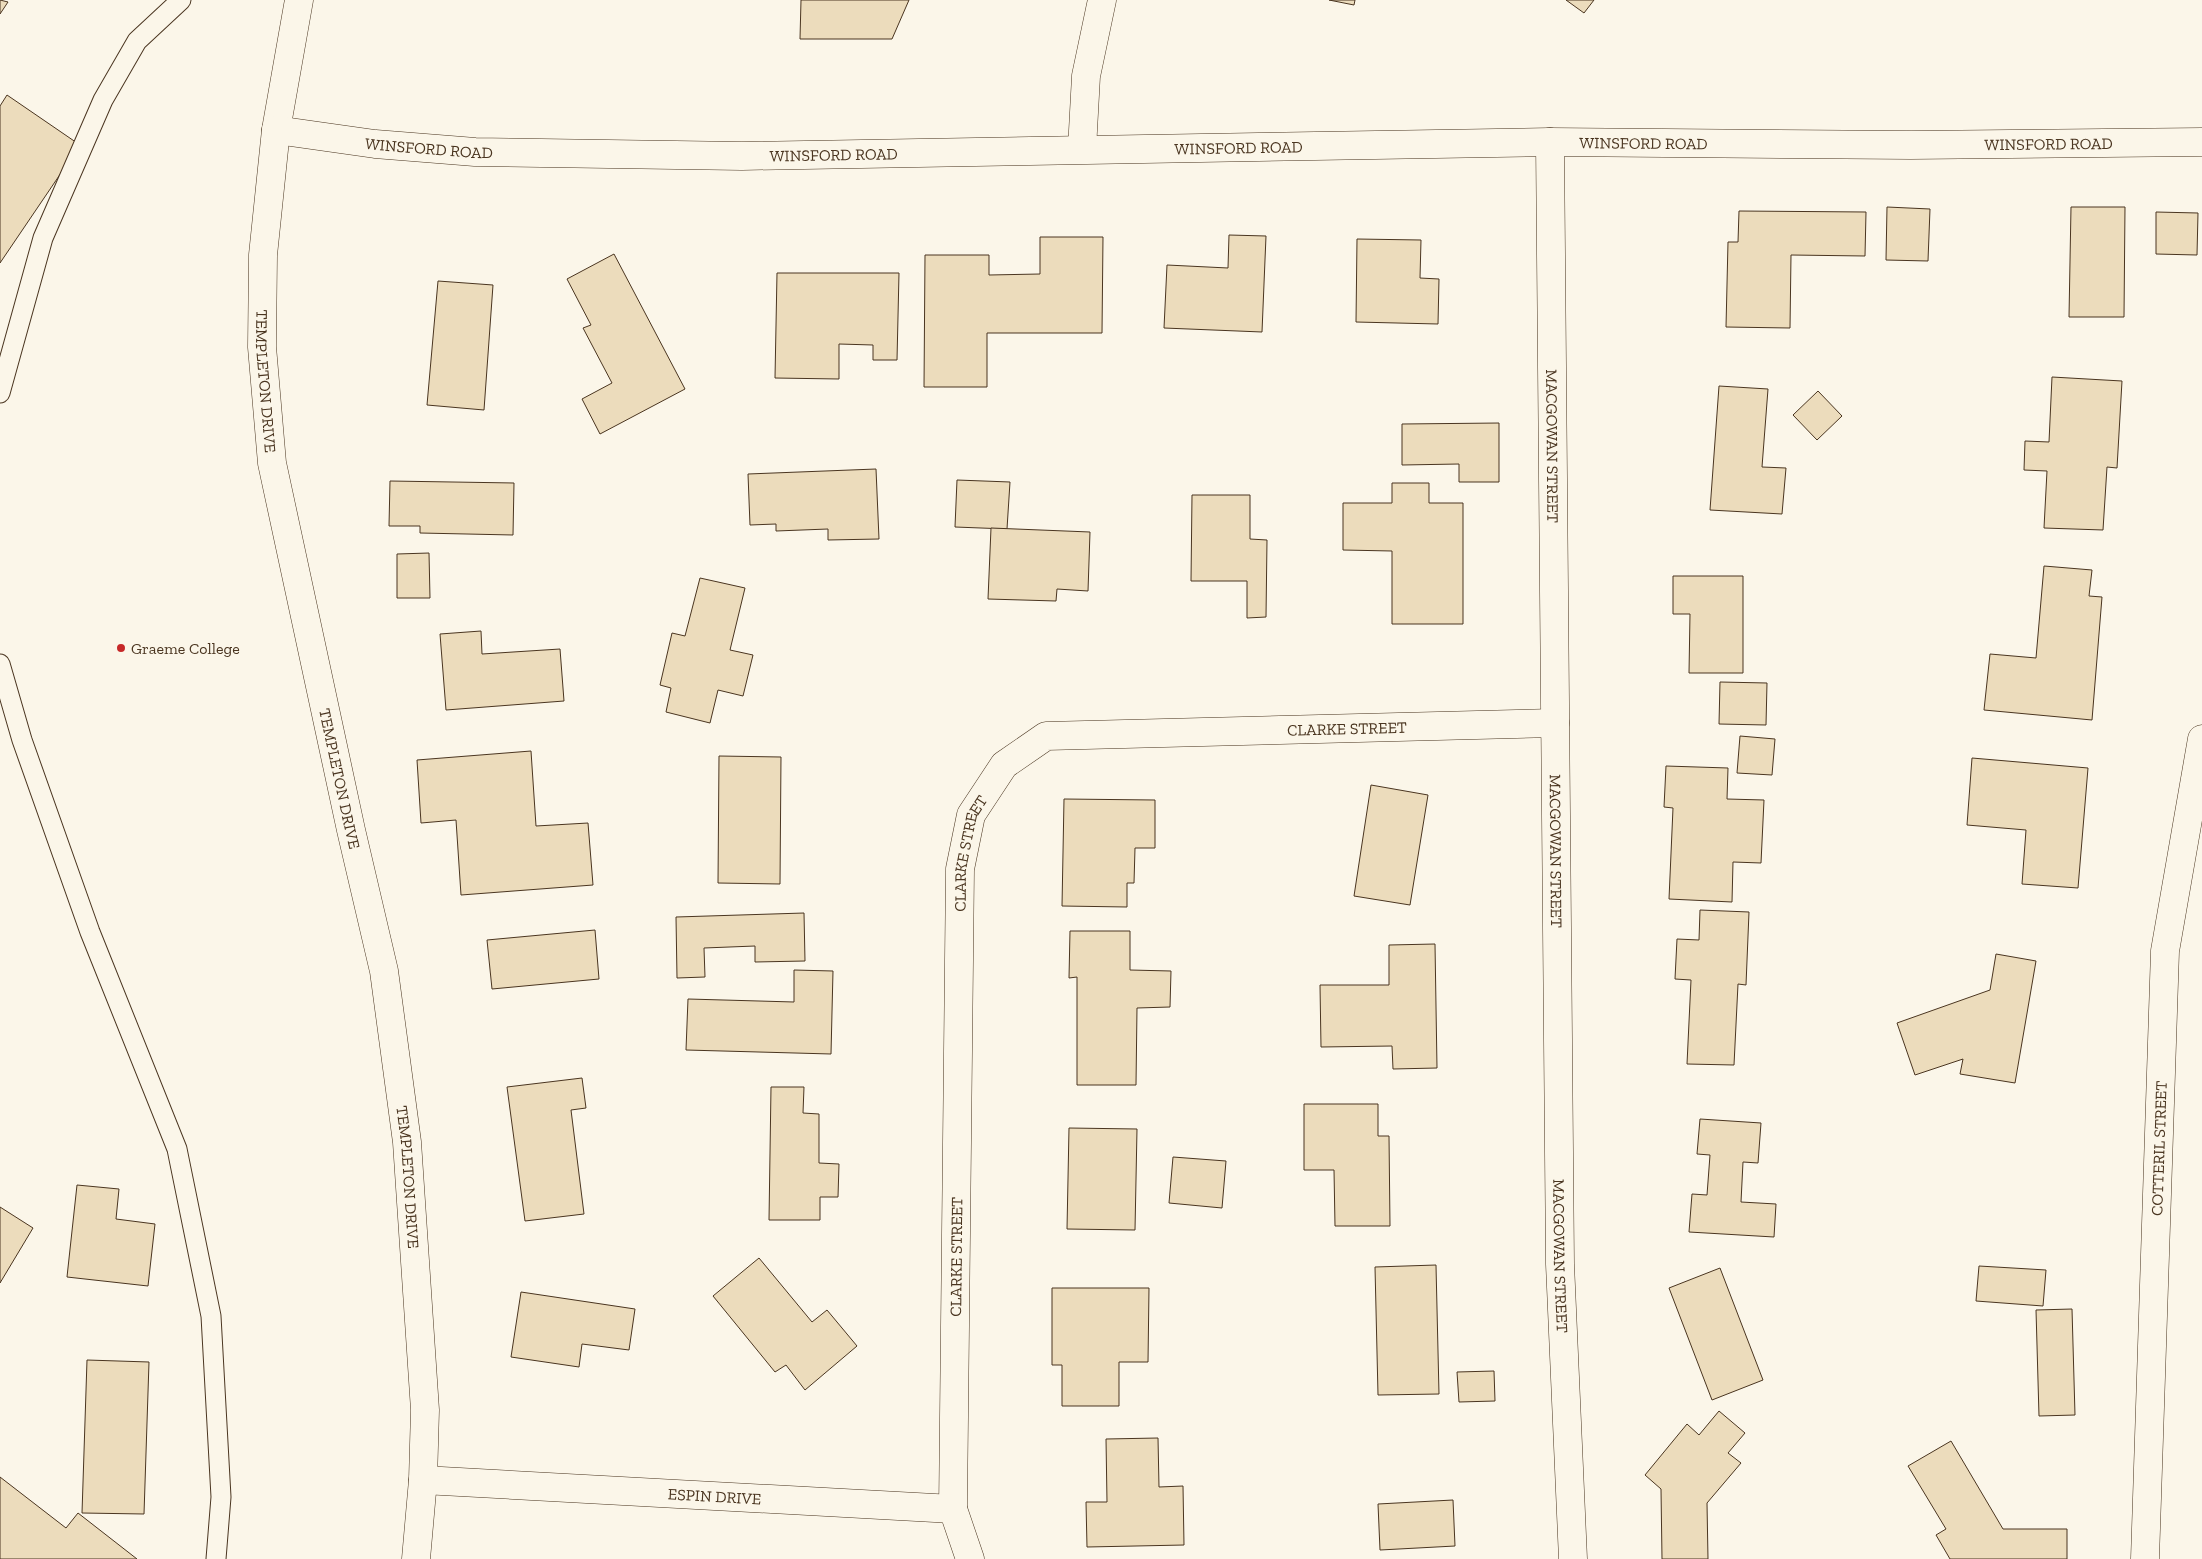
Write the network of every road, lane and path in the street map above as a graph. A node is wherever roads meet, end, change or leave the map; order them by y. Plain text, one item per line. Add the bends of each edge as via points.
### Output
1 (181, 0) edge
2 (299, 0) edge
3 (1102, 0) edge
4 (276, 130) junction
5 (1550, 142) junction
6 (2202, 142) edge
7 (1082, 149) junction
8 (0, 393) edge
9 (0, 664) edge
10 (1555, 723) junction
11 (2202, 739) edge
12 (423, 1480) junction
13 (953, 1509) junction
14 (216, 1559) edge
15 (416, 1559) edge
16 (970, 1559) edge
17 (1573, 1559) edge
18 (2144, 1559) edge

1 - 8 lane via 137,42 103,100 44,238
2 - 4 street, TEMPLETON DRIVE
3 - 7 street via 1086,76
4 - 7 street, WINSFORD ROAD via 375,144 494,152 742,156
4 - 12 street, TEMPLETON DRIVE via 262,255 262,348 272,463 348,821 384,971 407,1142 424,1410
5 - 6 street, WINSFORD ROAD via 1911,145
5 - 7 street, WINSFORD ROAD
5 - 10 street, MACGOWAN STREET
9 - 14 lane via 22,740 90,932 177,1149 212,1316 221,1497
10 - 13 street, CLARKE STREET via 1046,736 1004,765 970,815 960,869
10 - 17 street, MACGOWAN STREET via 1560,1264
11 - 18 street, COTTERIL STREET via 2165,951
12 - 13 street, ESPIN DRIVE
12 - 15 street, TEMPLETON DRIVE
13 - 16 street

